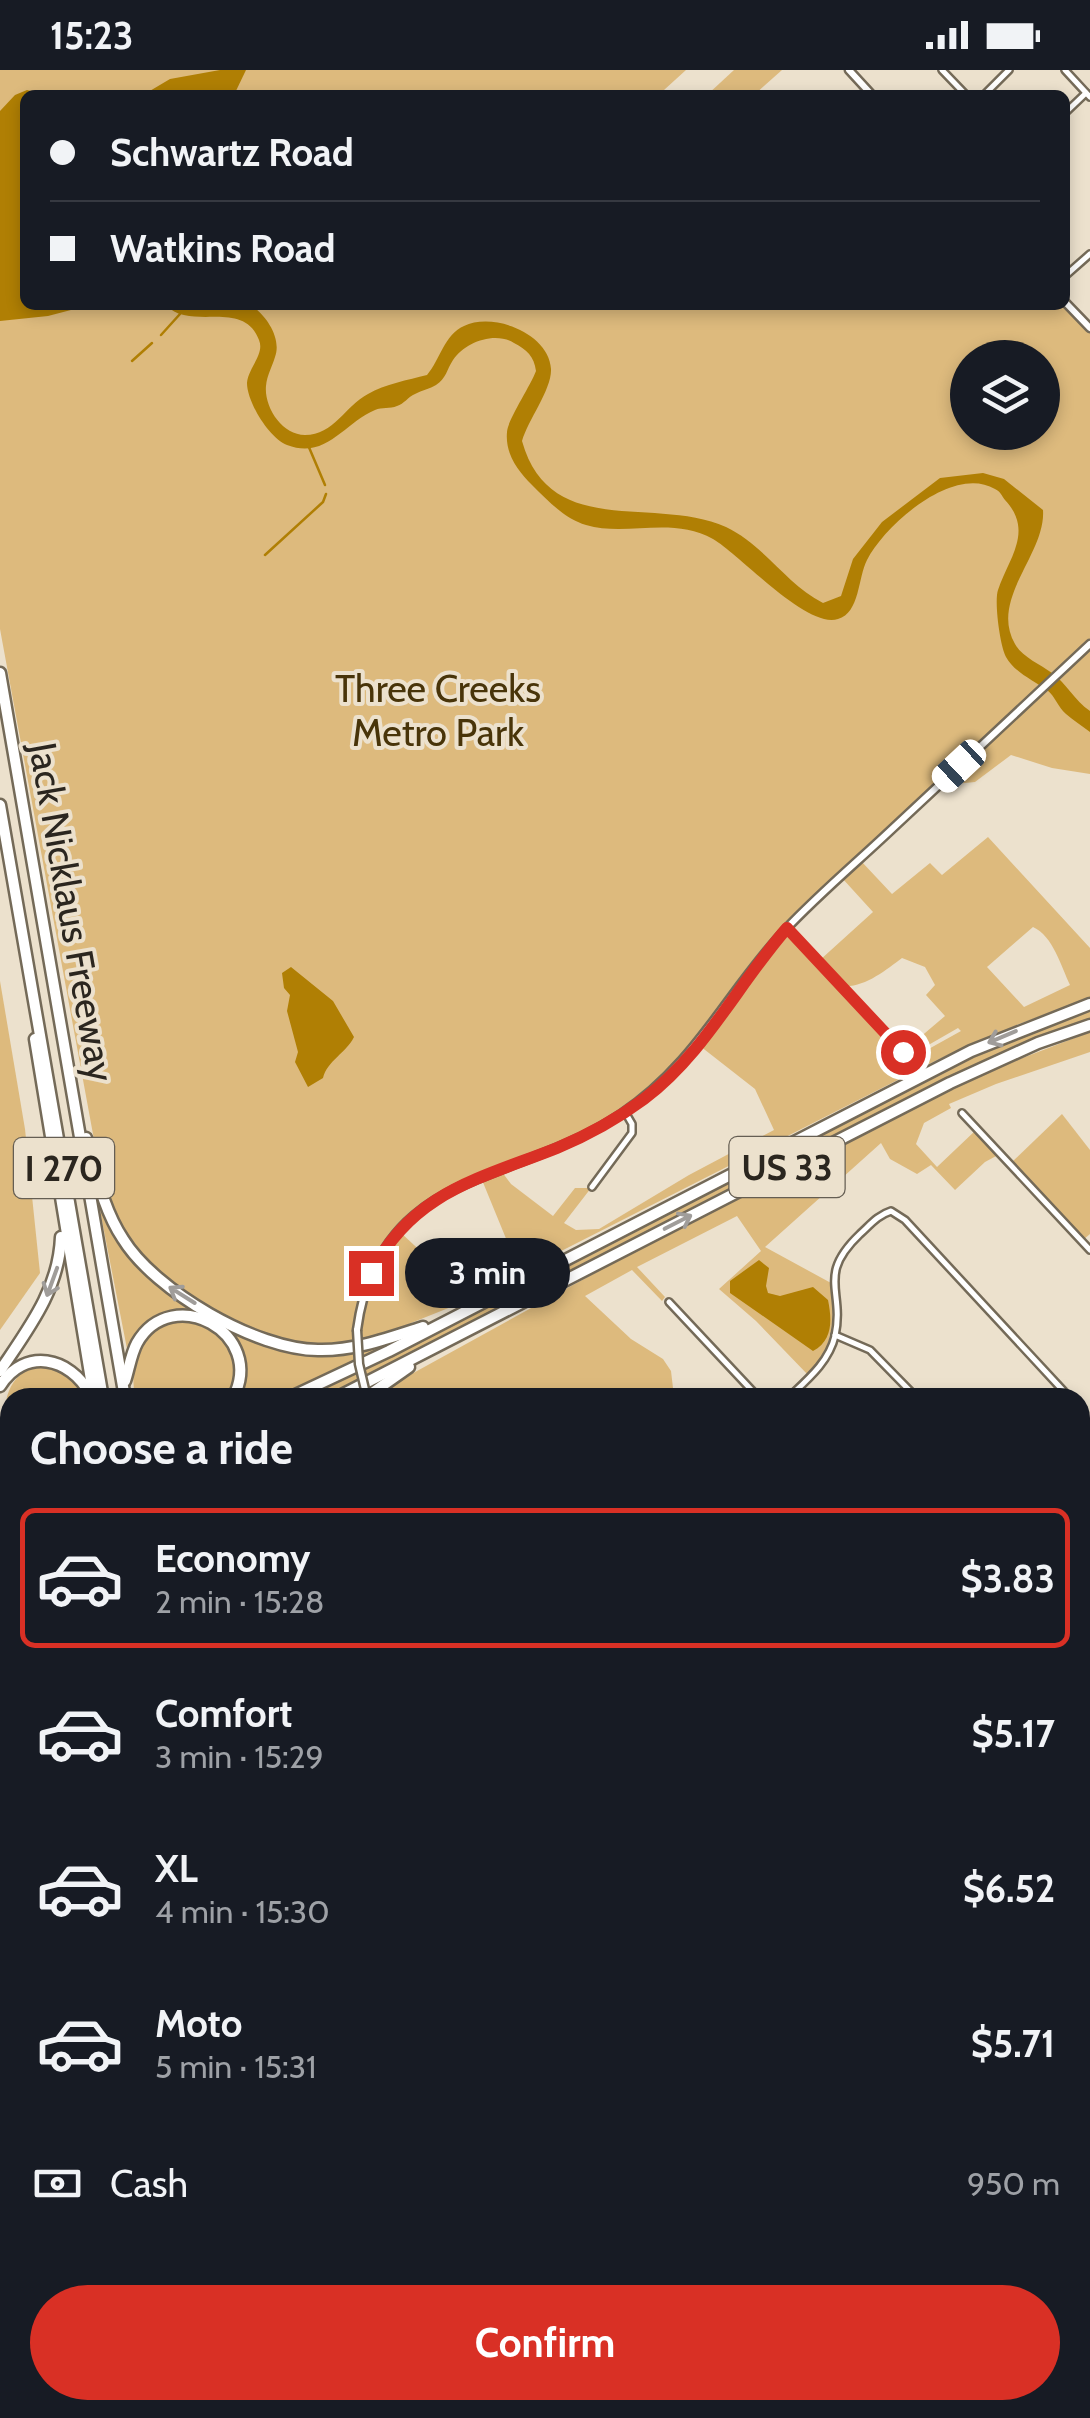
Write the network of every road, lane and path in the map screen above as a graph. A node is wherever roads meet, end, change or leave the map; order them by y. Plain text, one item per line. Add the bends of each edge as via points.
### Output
1 (849, 70) edge
2 (942, 70) edge
3 (1010, 70) edge
4 (1065, 70) edge
5 (867, 90) edge
6 (961, 90) edge
7 (989, 90) edge
8 (1088, 95) edge
9 (1090, 254) edge
10 (1070, 272) edge
11 (1070, 307) edge
12 (1090, 328) edge
13 (1090, 644) edge
14 (0, 673) edge
15 (0, 806) edge
16 (787, 928) junction
17 (23, 939) junction
18 (1090, 1004) edge
19 (1090, 1026) edge
20 (64, 1043) junction
21 (903, 1052) dead end
22 (624, 1112) junction
23 (962, 1113) dead end
24 (57, 1186) junction
25 (592, 1187) dead end
26 (1090, 1250) edge
27 (669, 1302) dead end
28 (448, 1320) junction
29 (480, 1324) junction
30 (835, 1334) junction
31 (0, 1372) edge
32 (0, 1386) edge
33 (85, 1388) edge
34 (91, 1388) edge
35 (101, 1388) edge
36 (123, 1388) edge
37 (125, 1388) edge
38 (236, 1388) edge
39 (309, 1388) edge
40 (355, 1388) edge
41 (364, 1388) edge
42 (381, 1388) edge
43 (750, 1388) edge
44 (797, 1388) edge
45 (907, 1388) edge
46 (1061, 1388) edge

1 - 5 street
2 - 6 street
3 - 7 street
4 - 8 street
9 - 10 street
11 - 12 street
13 - 16 street
14 - 20 highway, Jack Nicklaus Freeway / I 270
15 - 17 highway, Jack Nicklaus Freeway / I 270
16 - 21 street
16 - 22 street via 690,1055
17 - 24 highway
17 - 35 highway, Jack Nicklaus Freeway / I 270
18 -> 28 highway, US 33 via 970,1051
29 -> 19 highway, US 33 via 950,1083
28 -> 20 highway via 363,1345 301,1350 252,1336 167,1285 134,1254 108,1211
20 - 36 highway, Jack Nicklaus Freeway / I 270
22 - 25 street via 632,1134
22 - 41 street, bridge via 579,1138 455,1188 391,1239 371,1273 357,1330
23 - 26 street
24 -> 31 highway via 61,1234 55,1277
24 - 34 highway
27 - 43 street
28 - 39 highway, US 33
29 - 40 highway, US 33
29 - 42 highway
30 - 44 street via 825,1358
30 - 45 street via 870,1350
30 - 46 street via 838,1260 891,1211
32 - 33 highway via 20,1365 36,1360 72,1371
37 - 38 highway via 144,1334 161,1321 185,1316 215,1324 232,1341 241,1373

